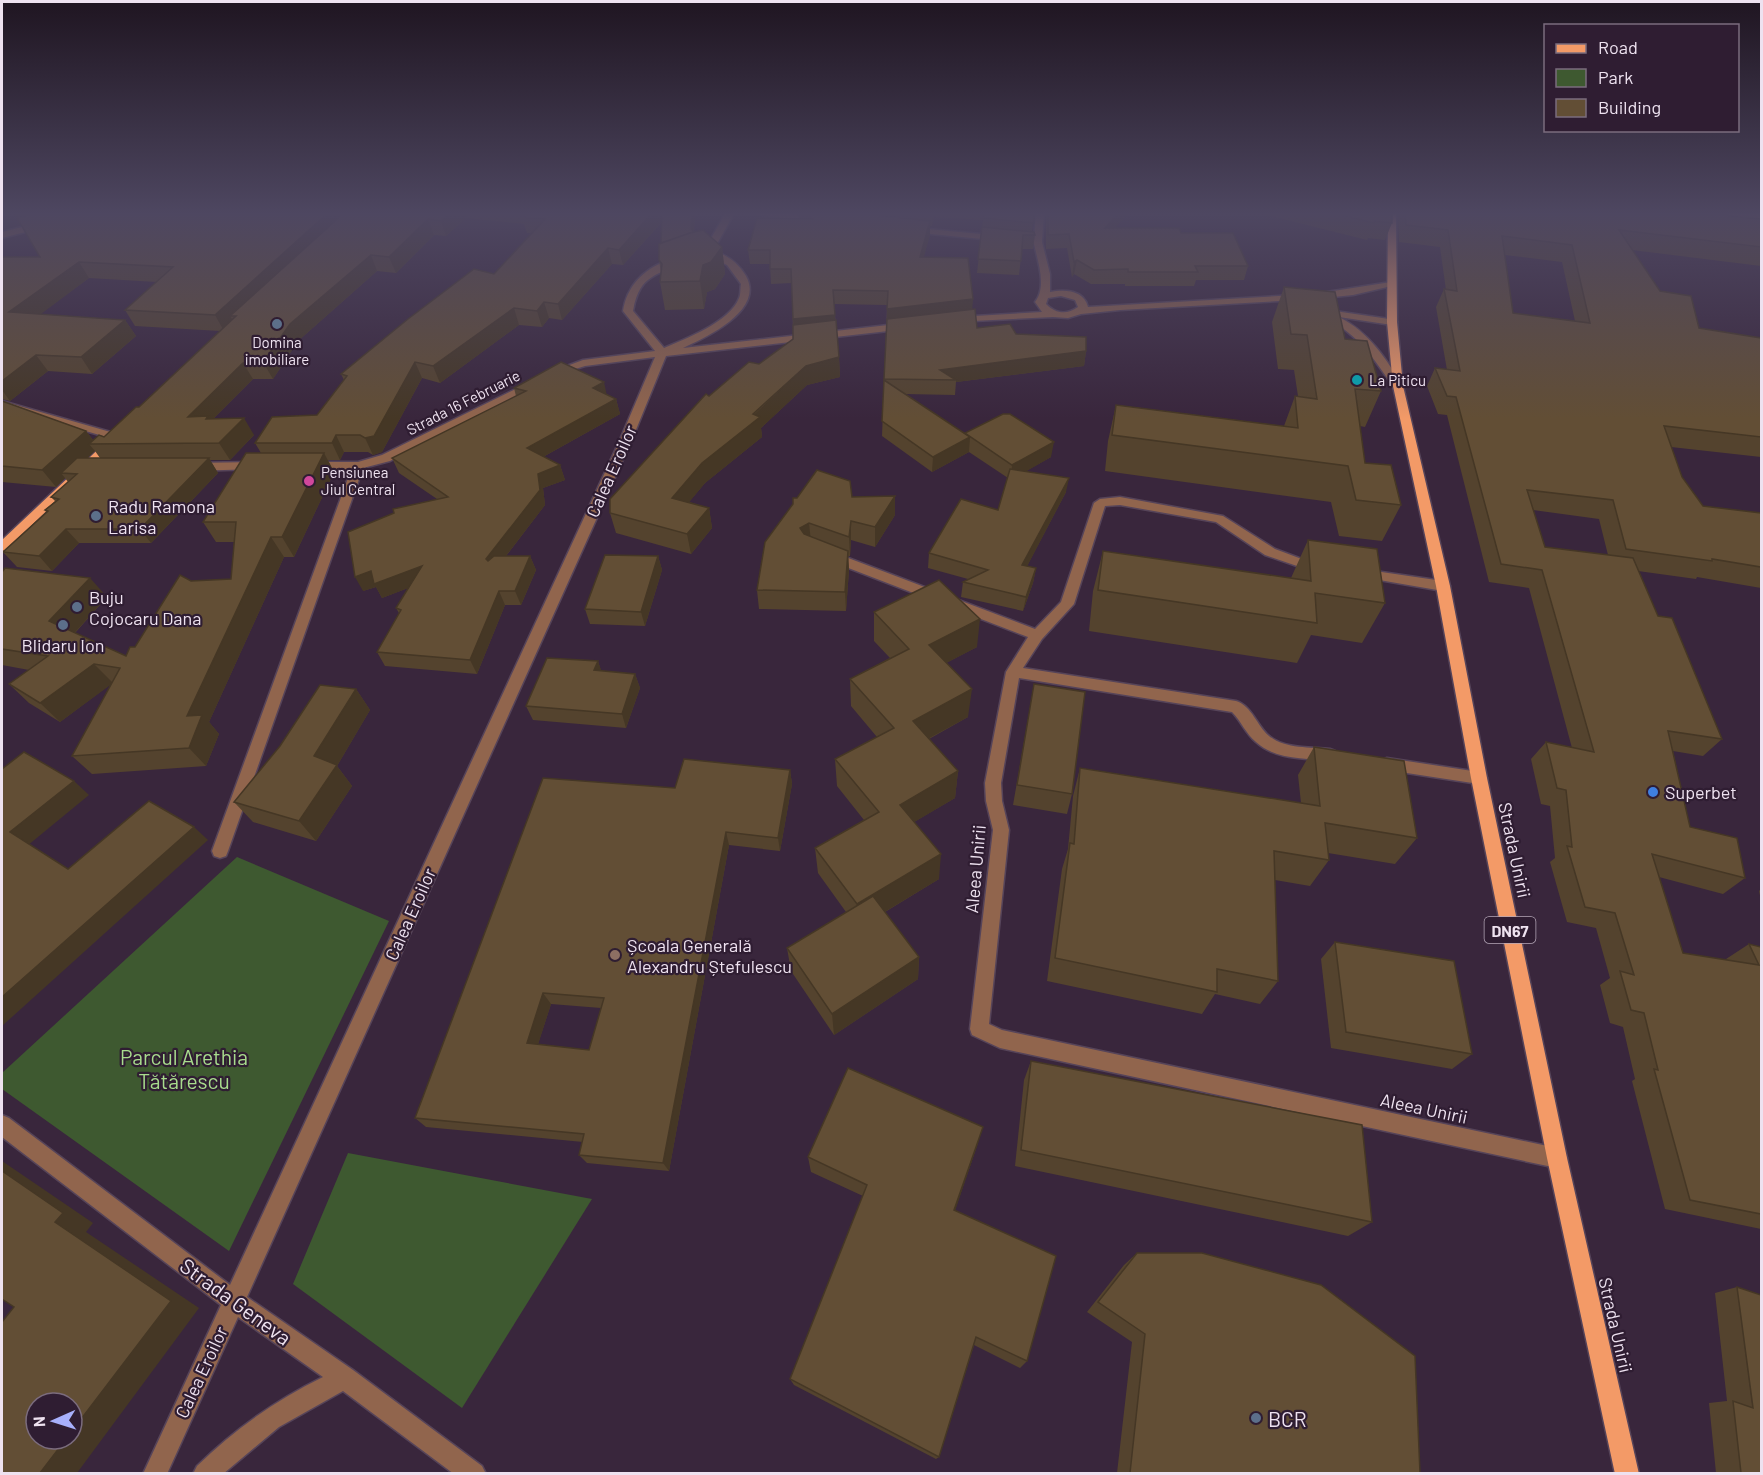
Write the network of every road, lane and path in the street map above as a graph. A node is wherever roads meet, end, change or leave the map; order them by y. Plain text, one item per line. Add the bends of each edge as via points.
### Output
1 (641, 281) edge
2 (744, 281) edge
3 (1044, 281) edge
4 (1051, 281) edge
5 (1391, 281) edge
6 (1391, 285) junction
7 (1061, 293) junction
8 (1307, 297) junction
9 (1078, 298) junction
10 (1043, 299) junction
11 (1238, 302) junction
12 (1134, 304) junction
13 (1292, 309) edge
14 (1081, 311) junction
15 (1053, 314) junction
16 (996, 316) junction
17 (940, 322) edge
18 (1392, 322) junction
19 (918, 324) edge
20 (662, 353) junction
21 (1398, 386) junction
22 (2, 404) edge
23 (122, 433) joint
24 (263, 466) edge
25 (299, 466) edge
26 (358, 466) junction
27 (85, 467) junction
28 (109, 467) edge
29 (180, 467) edge
30 (2, 547) edge
31 (821, 552) edge
32 (1443, 586) junction
33 (1037, 635) junction
34 (1012, 672) junction
35 (1340, 757) edge
36 (1374, 762) edge
37 (1479, 778) junction
38 (220, 851) dead end
39 (2, 1125) edge
40 (1557, 1158) junction
41 (234, 1301) junction
42 (345, 1378) junction
43 (155, 1473) edge
44 (205, 1473) edge
45 (474, 1473) edge
46 (1627, 1473) edge

1 - 20 street via 629,298 628,311
2 - 20 street via 744,300 729,317 707,333
3 - 10 street
4 - 7 street
5 - 6 main road, Strada Unirii / DN67
6 - 8 street
6 - 18 main road, Strada Unirii / DN67
7 - 9 street
7 - 10 street
8 - 11 street
8 - 18 street via 1362,309
9 - 12 street
9 - 14 street via 1084,304
10 - 15 street via 1043,309
10 - 16 street
11 - 12 street
11 - 13 street
12 - 14 street
14 - 15 street
15 - 16 street
16 - 17 street
18 - 21 main road, Strada Unirii / DN67
18 - 21 street via 1313,311 1361,336
19 - 20 street, Strada 16 Februarie
20 - 26 street, Strada 16 Februarie via 566,368 386,458
20 - 41 street, Calea Eroilor
21 - 32 main road, Strada Unirii / DN67
22 - 23 street
23 - 27 main road
24 - 29 street
25 - 26 street, Strada 16 Februarie
26 - 38 street
27 - 28 street
27 - 30 main road
31 - 33 street
32 - 33 street, Aleea Unirii via 1297,562 1270,552 1218,519 1120,501 1100,503 1067,604
32 - 37 main road, Strada Unirii / DN67
33 - 34 street, Aleea Unirii
34 - 35 street via 1236,707 1272,747
34 - 40 street, Aleea Unirii via 993,783 1001,830 979,1029 1000,1039
36 - 37 street
37 - 40 main road, Strada Unirii / DN67
39 - 41 street, Strada Geneva
40 - 46 main road, Strada Unirii / DN67
41 - 42 street, Strada Geneva
41 - 43 street, Calea Eroilor
42 - 44 street via 296,1402 250,1432
42 - 45 street, Strada Geneva

